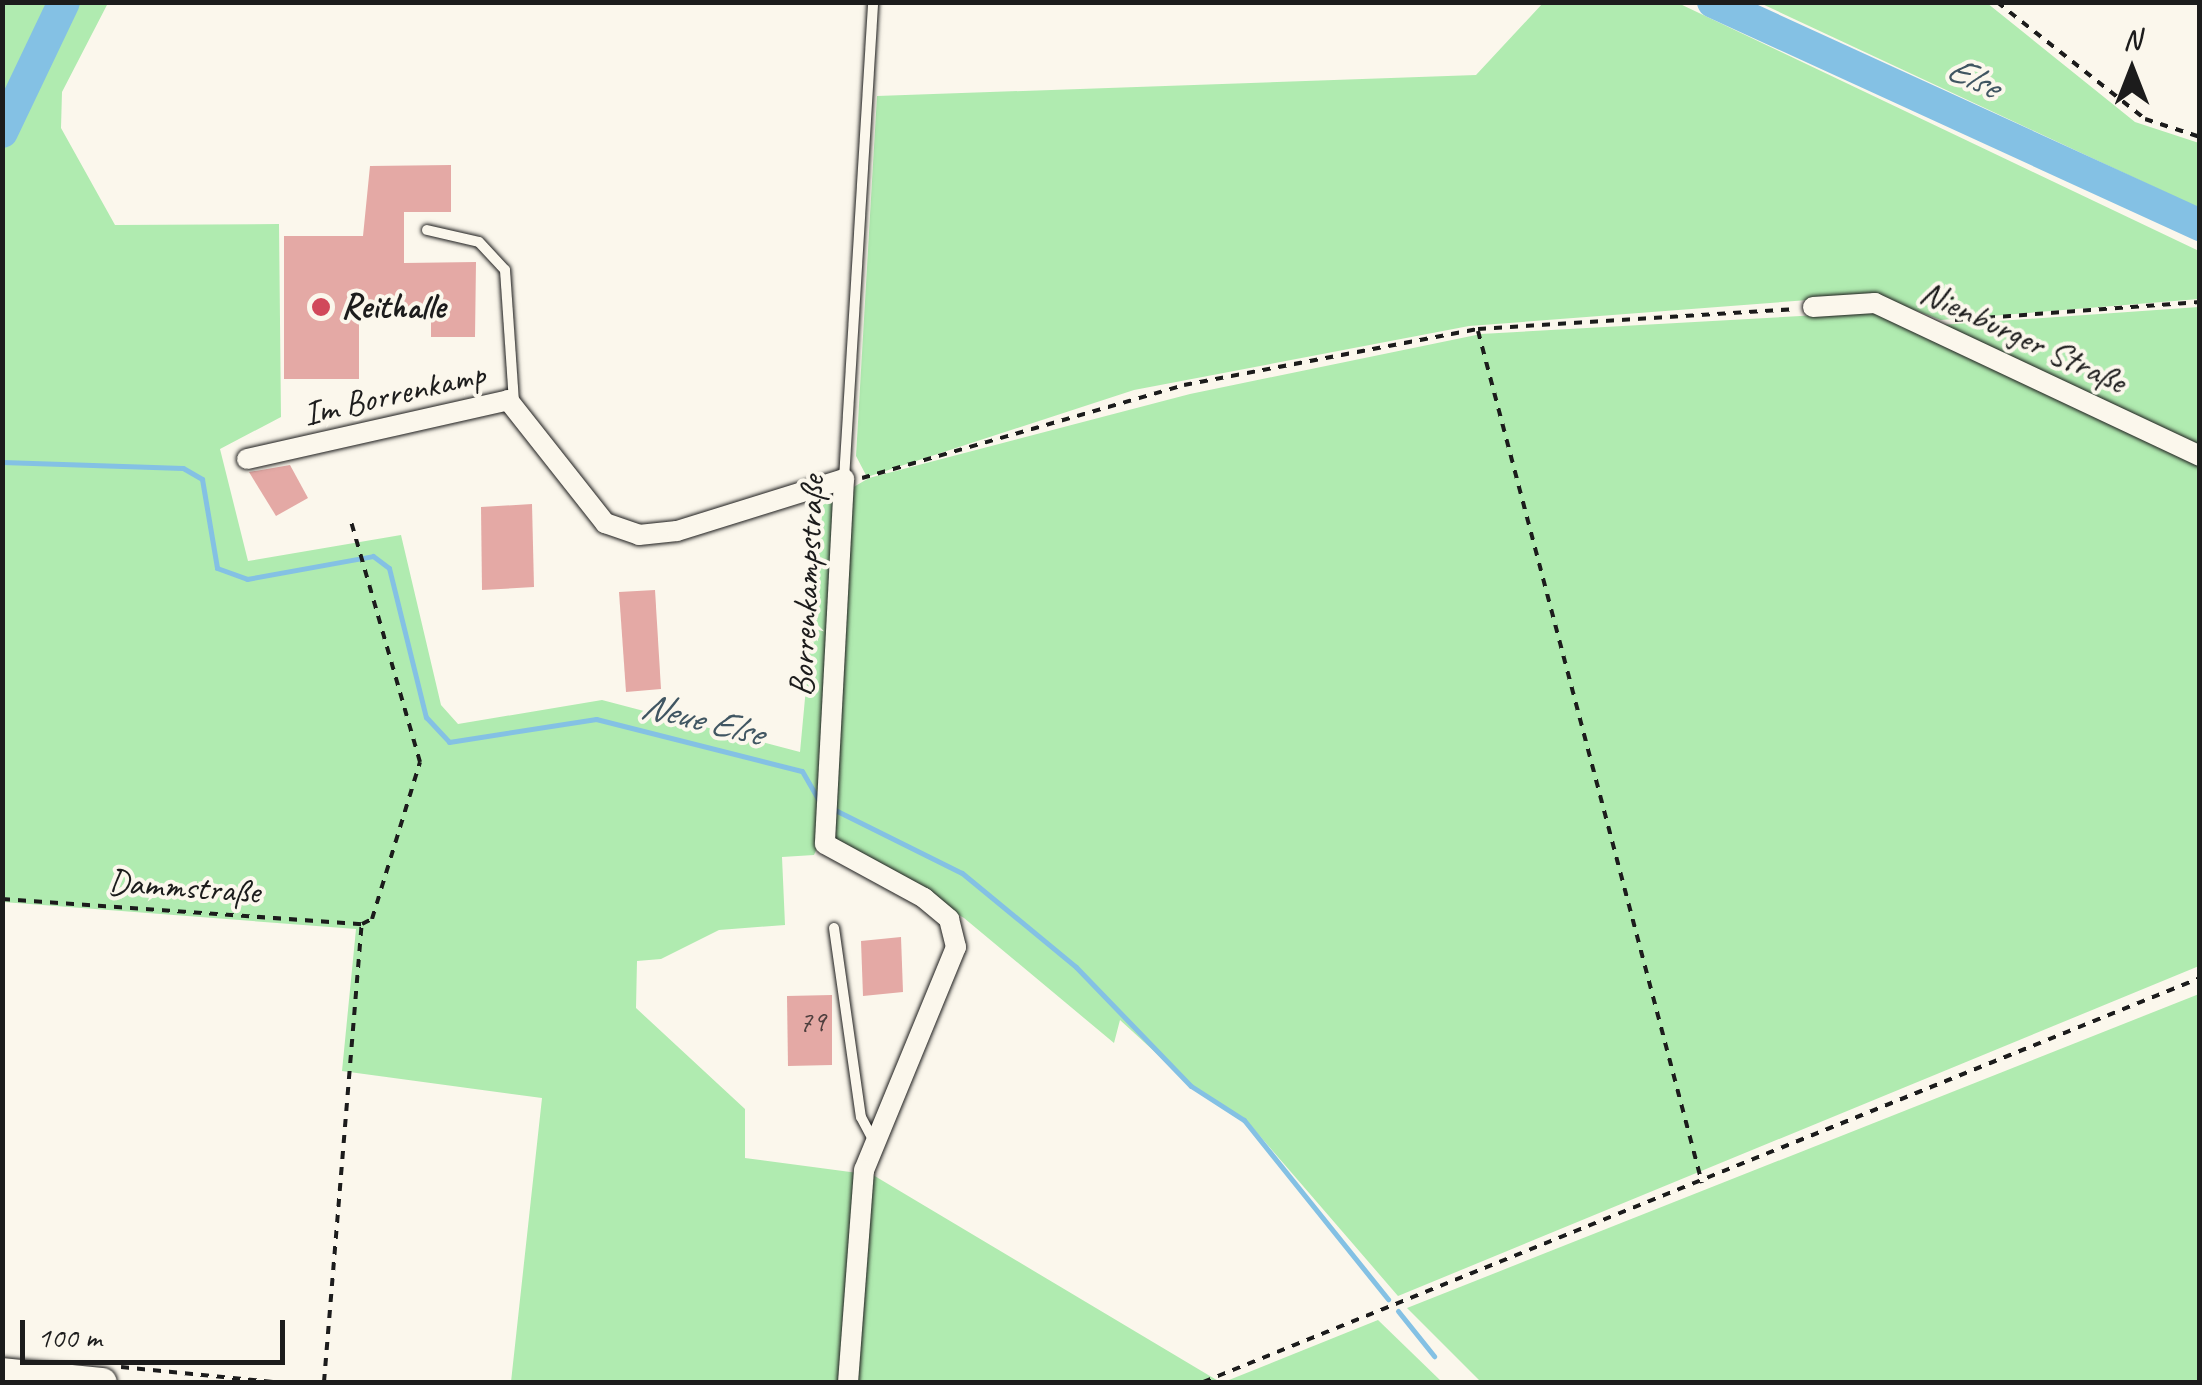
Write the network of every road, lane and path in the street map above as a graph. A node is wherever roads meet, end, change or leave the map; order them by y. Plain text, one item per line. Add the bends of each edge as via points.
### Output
1 (873, 2) edge
2 (1997, 2) edge
3 (2200, 137) edge
4 (427, 230) dead end
5 (2200, 302) edge
6 (1813, 307) joint
7 (1917, 322) junction
8 (1478, 330) junction
9 (514, 403) junction
10 (2200, 456) edge
11 (248, 459) dead end
12 (844, 478) junction
13 (350, 521) dead end
14 (2, 899) edge
15 (362, 924) junction
16 (834, 928) dead end
17 (2200, 978) edge
18 (876, 1144) junction
19 (1702, 1183) junction
20 (2, 1372) edge
21 (102, 1374) edge
22 (276, 1382) edge
23 (324, 1382) edge
24 (848, 1382) edge
25 (1203, 1382) edge

1 - 12 lane, Borrenkampstraße
2 - 3 path via 2145,118
4 - 9 lane via 479,242 505,270
5 - 7 path
6 - 7 street, Nienburger Straße via 1875,303
6 - 8 path
7 - 10 street, Nienburger Straße
8 - 12 path via 1184,385
8 - 19 path
9 - 11 street, Im Borrenkamp
9 - 12 street, Im Borrenkamp via 604,522 639,535 677,531
12 - 18 street, Borrenkampstraße via 825,844 924,898 949,919 956,947
13 - 15 path via 420,762 372,919
14 - 15 path, Dammstraße
15 - 23 path
16 - 18 lane via 861,1116
17 - 19 path
18 - 24 street, Borrenkampstraße via 864,1170
19 - 25 path
20 - 21 street
21 - 22 path

